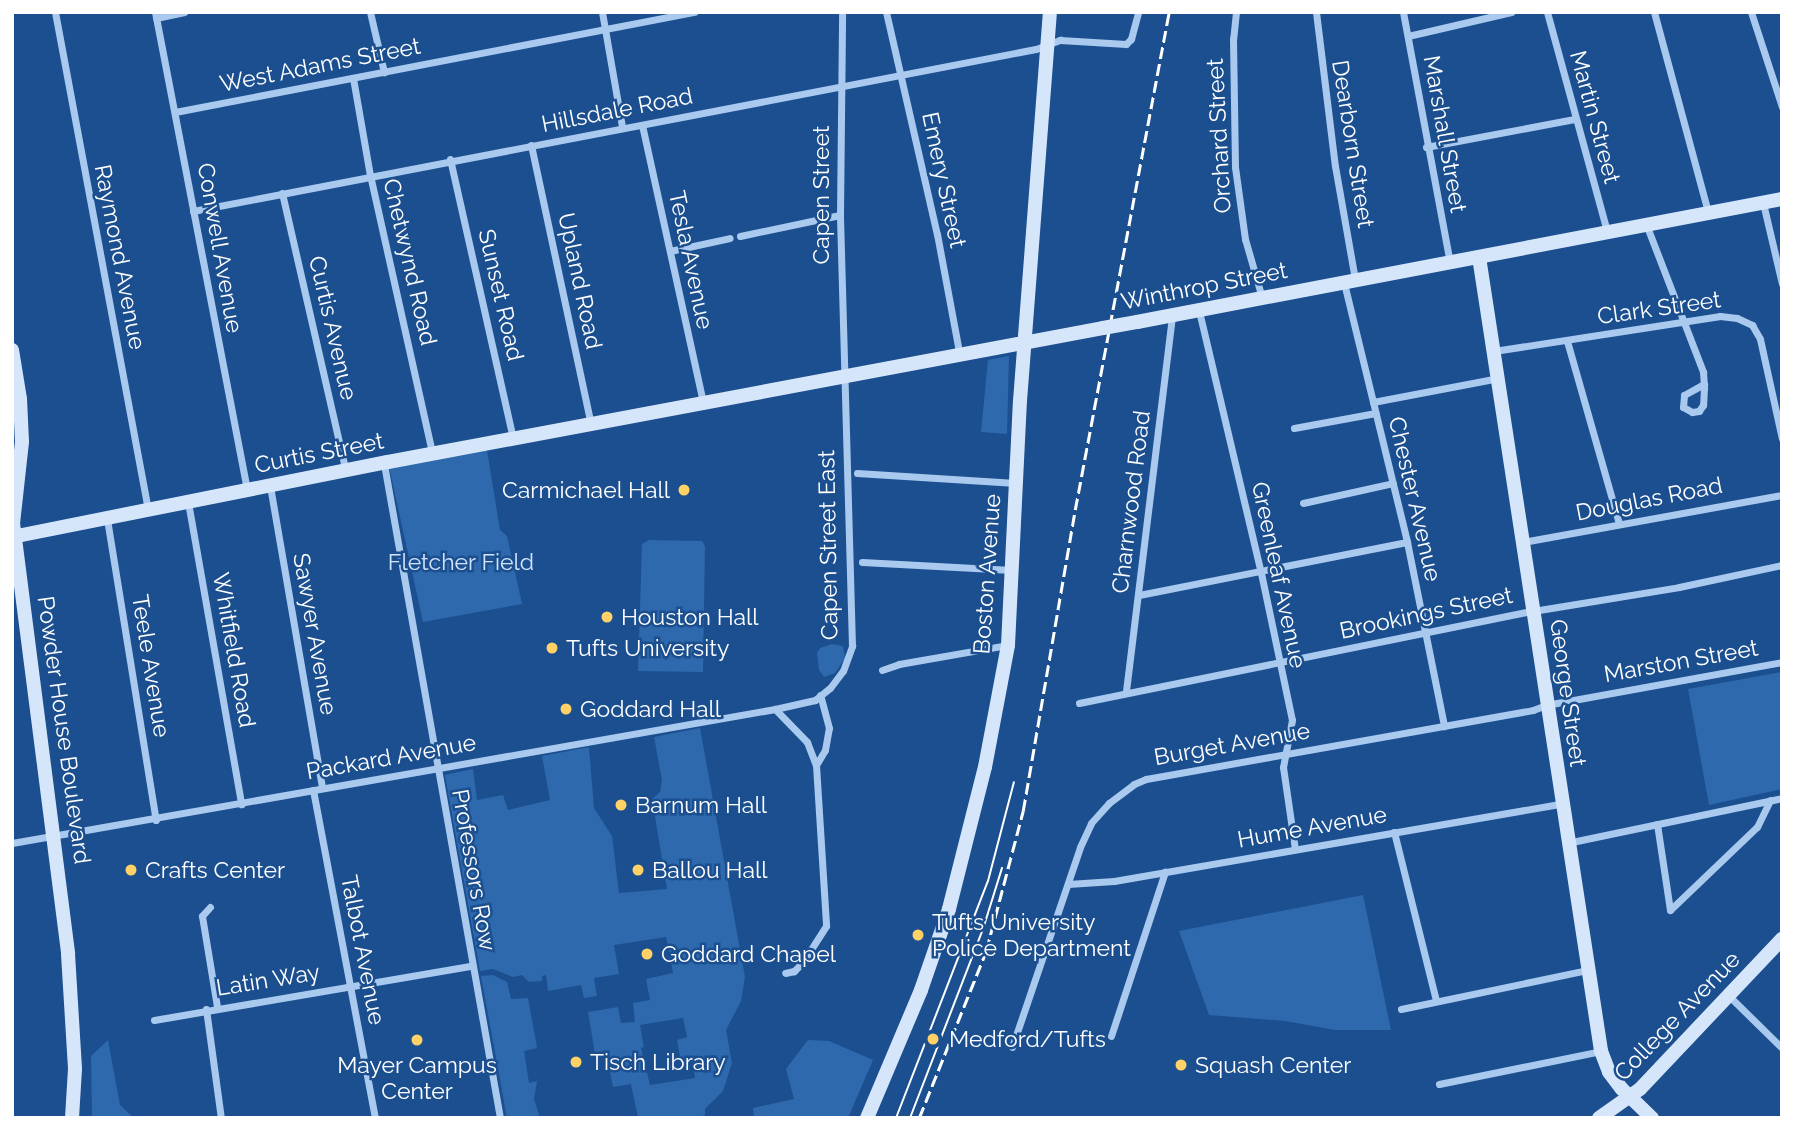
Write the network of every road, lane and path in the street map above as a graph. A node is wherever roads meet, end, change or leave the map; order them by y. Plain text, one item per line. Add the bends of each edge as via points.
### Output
1 (55, 12) edge
2 (184, 12) edge
3 (370, 12) edge
4 (602, 12) edge
5 (694, 12) edge
6 (842, 12) edge
7 (886, 12) edge
8 (1050, 12) edge
9 (1138, 12) edge
10 (1236, 12) edge
11 (1316, 12) edge
12 (1403, 12) edge
13 (1511, 12) edge
14 (1547, 12) edge
15 (1654, 12) edge
16 (1751, 12) edge
17 (156, 15) edge
18 (605, 29) junction
19 (1408, 36) junction
20 (1048, 44) junction
21 (384, 72) junction
22 (901, 75) junction
23 (353, 78) junction
24 (840, 87) junction
25 (1782, 107) edge
26 (175, 112) junction
27 (1574, 119) junction
28 (642, 125) junction
29 (622, 127) junction
30 (531, 145) junction
31 (1426, 147) junction
32 (450, 159) junction
33 (370, 175) junction
34 (282, 193) junction
35 (1782, 199) edge
36 (1763, 202) junction
37 (193, 211) junction
38 (1708, 212) junction
39 (840, 215) junction
40 (1645, 224) junction
41 (1607, 231) junction
42 (740, 236) dead end
43 (730, 238) dead end
44 (670, 251) junction
45 (1479, 257) junction
46 (1450, 262) junction
47 (1349, 281) junction
48 (1782, 284) edge
49 (1262, 298) junction
50 (1199, 311) junction
51 (1172, 316) junction
52 (1686, 323) junction
53 (1567, 341) junction
54 (1025, 344) junction
55 (12, 349) edge
56 (1494, 351) junction
57 (960, 358) junction
58 (843, 377) junction
59 (1499, 378) junction
60 (1704, 384) dead end
61 (16, 400) edge
62 (1373, 402) junction
63 (703, 403) junction
64 (1376, 412) junction
65 (634, 417) joint
66 (591, 425) junction
67 (1294, 428) dead end
68 (1782, 439) edge
69 (514, 440) junction
70 (433, 454) junction
71 (384, 464) junction
72 (346, 472) junction
73 (858, 473) dead end
74 (1016, 483) junction
75 (1393, 483) junction
76 (270, 486) junction
77 (247, 490) junction
78 (1782, 495) edge
79 (188, 502) junction
80 (1303, 503) dead end
81 (148, 510) junction
82 (107, 519) junction
83 (1619, 524) junction
84 (13, 537) edge
85 (1407, 542) junction
86 (1523, 542) junction
87 (862, 562) dead end
88 (1782, 565) edge
89 (1012, 570) junction
90 (1261, 573) junction
91 (1139, 595) junction
92 (1533, 611) junction
93 (1426, 634) junction
94 (1008, 645) junction
95 (1782, 662) edge
96 (1279, 663) junction
97 (881, 670) dead end
98 (1126, 691) junction
99 (820, 695) junction
100 (1079, 703) dead end
101 (1546, 705) junction
102 (775, 709) junction
103 (1444, 726) junction
104 (1286, 753) junction
105 (816, 765) junction
106 (436, 769) junction
107 (318, 789) junction
108 (1782, 798) edge
109 (1770, 800) junction
110 (241, 804) junction
111 (1562, 804) junction
112 (156, 820) junction
113 (1657, 824) junction
114 (1394, 832) junction
115 (55, 836) junction
116 (12, 843) edge
117 (1567, 843) junction
118 (1295, 849) junction
119 (1165, 872) junction
120 (1068, 884) junction
121 (210, 906) dead end
122 (1782, 939) edge
123 (471, 965) junction
124 (1588, 970) junction
125 (785, 972) dead end
126 (351, 987) junction
127 (1729, 996) junction
128 (1436, 1001) junction
129 (217, 1007) junction
130 (206, 1009) junction
131 (1401, 1009) dead end
132 (155, 1020) dead end
133 (1111, 1037) dead end
134 (1012, 1047) dead end
135 (1782, 1048) edge
136 (1601, 1051) junction
137 (1439, 1084) dead end
138 (1630, 1097) junction
139 (72, 1118) edge
140 (221, 1118) edge
141 (375, 1118) edge
142 (500, 1118) edge
143 (867, 1118) edge
144 (1599, 1118) edge
145 (1652, 1118) edge

1 - 81 street, Raymond Avenue
2 - 17 street
3 - 21 street
4 - 18 street
5 - 18 street, West Adams Street
6 - 24 street, Capen Street
7 - 22 street, Emery Street
8 - 20 street, Boston Avenue
9 - 20 street, Hillsdale Road via 1126,44 1060,40
10 - 49 street, Orchard Street via 1235,167 1245,239
11 - 47 street, Dearborn Street
12 - 19 street, Marshall Street
13 - 19 street
14 - 27 street, Martin Street
15 - 38 street
16 - 25 street
17 - 26 street, Conwell Avenue
18 - 21 street, West Adams Street
18 - 29 street
19 - 31 street, Marshall Street
20 - 22 street, Hillsdale Road
20 - 54 street, Boston Avenue
21 - 23 street, West Adams Street
22 - 24 street, Hillsdale Road
22 - 57 street, Emery Street
23 - 26 street, West Adams Street
23 - 33 street, Chetwynd Road
24 - 28 street, Hillsdale Road
24 - 39 street, Capen Street
26 - 37 street, Conwell Avenue
27 - 31 street
27 - 41 street, Martin Street
28 - 29 street, Hillsdale Road
28 - 44 street, Tesla Avenue
29 - 30 street, Hillsdale Road
30 - 32 street, Hillsdale Road
30 - 66 street, Upland Road
31 - 46 street, Marshall Street
32 - 33 street, Hillsdale Road
32 - 69 street, Sunset Road
33 - 34 street, Hillsdale Road
33 - 70 street, Chetwynd Road
34 - 37 street, Hillsdale Road
34 - 72 street, Curtis Avenue
35 - 36 street, Winthrop Street
36 - 38 street, Winthrop Street
36 - 48 street
37 - 77 street, Conwell Avenue
38 - 40 street, Winthrop Street
39 - 42 street
39 - 58 street, Capen Street
40 - 41 street, Winthrop Street
40 - 52 street
41 - 45 street, Winthrop Street
43 - 44 street
44 - 63 street, Tesla Avenue
45 - 46 street, Winthrop Street
45 - 56 street, George Street
46 - 47 street, Winthrop Street
47 - 49 street, Winthrop Street
47 - 62 street, Chester Avenue
49 - 50 street, Winthrop Street
50 - 51 street, Winthrop Street
50 - 90 street, Greenleaf Avenue
51 - 54 street, Winthrop Street, bridge
51 - 91 street, Charnwood Road
52 - 53 street, Clark Street
52 - 60 street
52 - 68 street, Clark Street via 1720,316 1752,325 1760,339
53 - 56 street, Clark Street
53 - 83 street
54 - 57 street, Winthrop Street
54 - 74 street, Boston Avenue
55 - 61 street, Powder House Boulevard
56 - 59 street, George Street
57 - 58 street, Winthrop Street
58 - 63 street, Winthrop Street
58 - 99 street, Capen Street East via 852,646 843,671
59 - 62 street
59 - 86 street, George Street
61 - 84 street, Powder House Boulevard via 22,442
62 - 64 street, Chester Avenue
63 - 65 street, Winthrop Street
64 - 67 street
64 - 75 street, Chester Avenue
65 - 66 street, Curtis Street
66 - 69 street, Curtis Street
69 - 70 street, Curtis Street
70 - 71 street, Curtis Street
71 - 72 street, Curtis Street
71 - 106 street, Professors Row
72 - 76 street, Curtis Street
73 - 74 street
74 - 89 street, Boston Avenue
75 - 80 street
75 - 85 street, Chester Avenue
76 - 77 street, Curtis Street
76 - 107 street, Sawyer Avenue
77 - 79 street, Curtis Street
78 - 83 street, Douglas Road
79 - 81 street, Curtis Street
79 - 110 street, Whitfield Road
81 - 82 street, Curtis Street
82 - 84 street, Curtis Street
82 - 112 street, Teele Avenue
83 - 86 street, Douglas Road
84 - 115 street, Powder House Boulevard
85 - 90 street
85 - 93 street, Chester Avenue
86 - 92 street, George Street
87 - 89 street
88 - 92 street, Brookings Street
89 - 94 street, Boston Avenue
90 - 91 street
90 - 96 street, Greenleaf Avenue
91 - 98 street, Charnwood Road
92 - 93 street, Brookings Street
92 - 101 street, George Street
93 - 96 street, Brookings Street
93 - 103 street, Chester Avenue
94 - 97 street
94 - 143 street, Boston Avenue via 985,767 946,918
95 - 101 street, Marston Street
96 - 98 street, Brookings Street
96 - 104 street, Greenleaf Avenue via 1292,720
98 - 100 street, Brookings Street
99 - 102 street, Capen Street East
99 - 105 street via 829,728 825,750
101 - 103 street, Burget Avenue
101 - 111 street, George Street
102 - 105 street via 803,736
102 - 106 street, Packard Avenue
103 - 104 street, Burget Avenue
104 - 118 street, Greenleaf Avenue via 1283,767
104 - 120 street, Burget Avenue via 1134,784 1091,823
105 - 125 street via 826,926 803,962
106 - 107 street, Packard Avenue
106 - 123 street, Professors Row
107 - 110 street, Packard Avenue
107 - 126 street, Talbot Avenue
108 - 109 street
109 - 113 street
109 - 113 street via 1757,827 1670,910
110 - 112 street, Packard Avenue
111 - 114 street, Hume Avenue
111 - 117 street, George Street
112 - 115 street, Packard Avenue
113 - 117 street
114 - 118 street, Hume Avenue
114 - 128 street
115 - 116 street, Packard Avenue
115 - 139 street, Powder House Boulevard via 75,1069
117 - 124 street, George Street
118 - 119 street, Hume Avenue
119 - 120 street, Hume Avenue
119 - 133 street
120 - 134 street, Burget Avenue
121 - 129 street via 202,916
122 - 127 street, College Avenue
123 - 126 street, Latin Way
123 - 142 street, Professors Row
124 - 128 street
124 - 136 street, George Street
126 - 129 street, Latin Way
126 - 141 street, Talbot Avenue
127 - 135 street
127 - 138 street, College Avenue
128 - 131 street
129 - 130 street, Latin Way
130 - 132 street, Latin Way
130 - 140 street
136 - 137 street
136 - 138 street, George Street via 1609,1072
138 - 144 street, College Avenue
138 - 145 street, George Street

